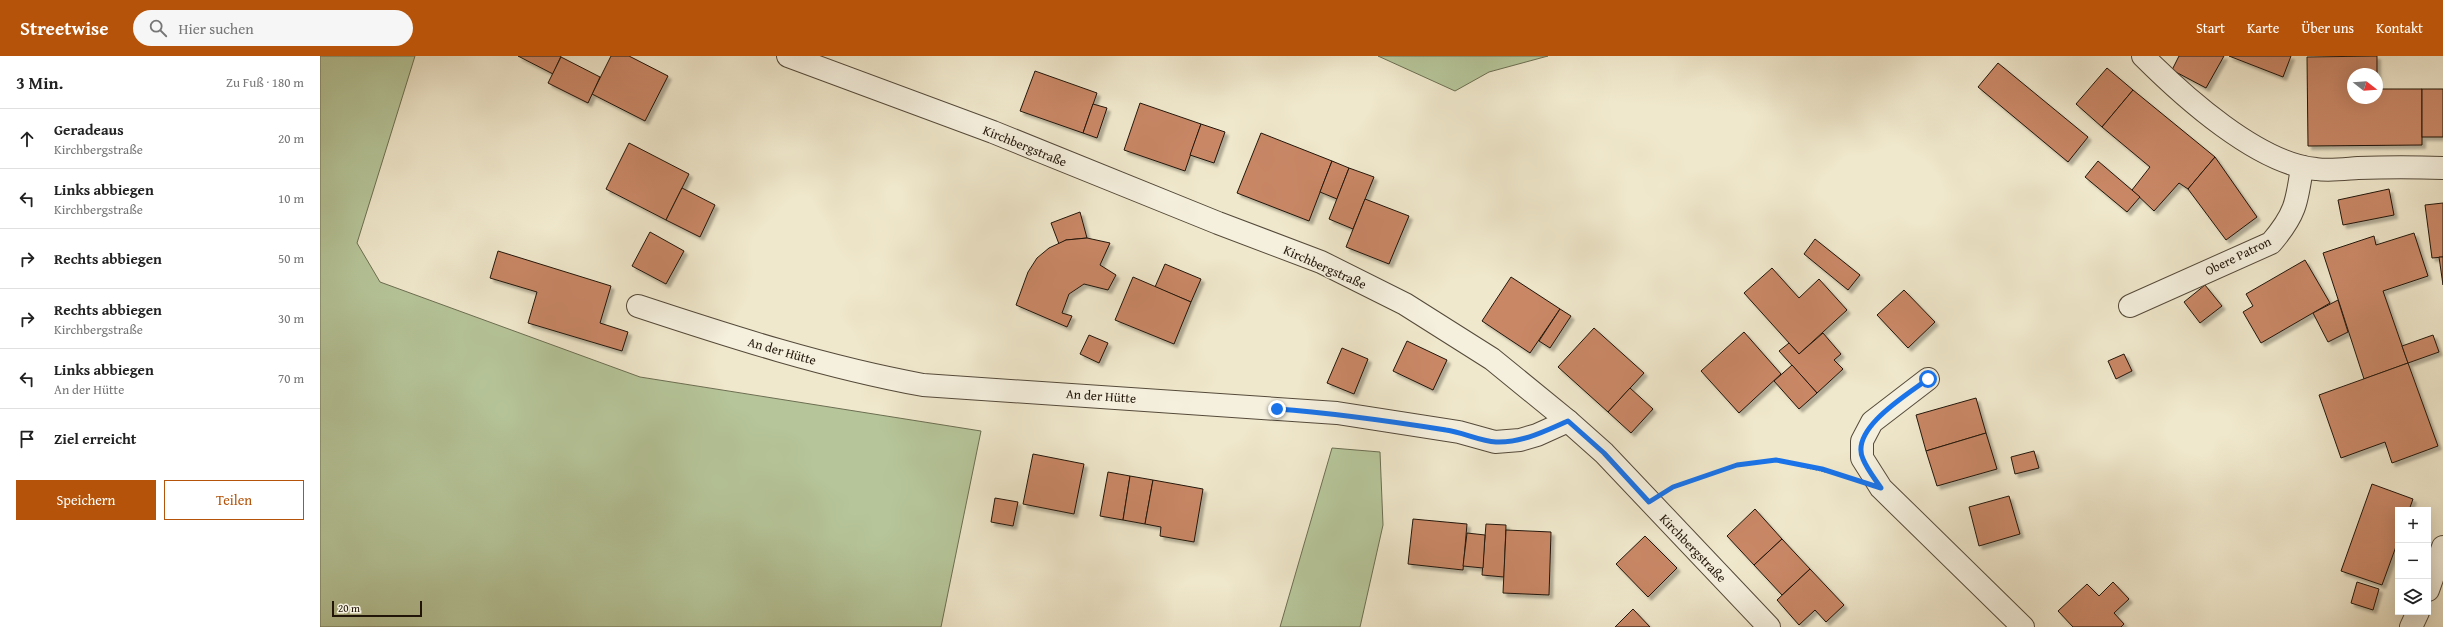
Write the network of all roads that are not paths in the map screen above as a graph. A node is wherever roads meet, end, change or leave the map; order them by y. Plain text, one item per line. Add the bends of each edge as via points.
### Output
1 (788, 56) edge
2 (2143, 56) edge
3 (2302, 167) junction
4 (2443, 168) edge
5 (638, 306) dead end
6 (2130, 306) dead end
7 (1928, 379) dead end
8 (1568, 421) junction
9 (2443, 547) edge
10 (2431, 581) edge
11 (2417, 615) edge
12 (1769, 627) edge
13 (2023, 627) edge
14 (2411, 627) edge

1 - 8 street, Kirchbergstraße via 993,132 1321,262 1405,304 1485,354
2 - 3 street via 2174,86 2242,138 2279,160
3 - 4 street via 2317,170 2411,166
3 - 6 street, Obere Patron via 2296,206 2286,225 2271,243
5 - 8 street, An der Hütte via 758,345 864,374 923,385 1337,414 1460,432 1495,442 1520,440
7 - 13 street via 1872,422 1862,440 1862,458 1881,488
8 - 12 street, Kirchbergstraße via 1604,453
9 - 10 street
11 - 14 street

